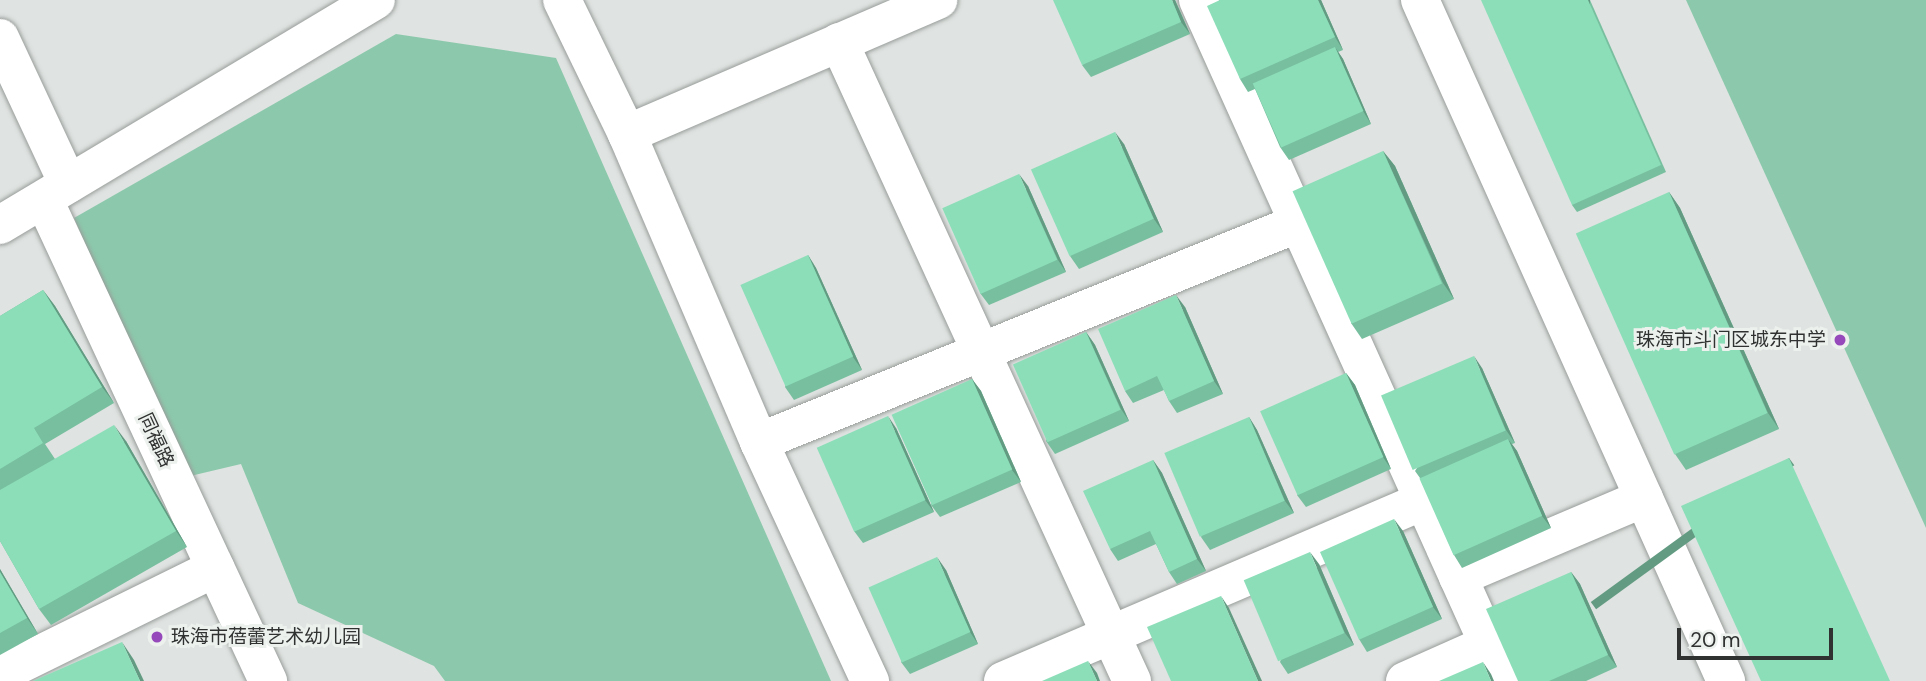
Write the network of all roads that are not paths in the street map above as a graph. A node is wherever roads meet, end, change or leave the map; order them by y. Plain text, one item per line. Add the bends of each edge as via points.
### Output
1 (376, 0) edge
2 (562, 0) edge
3 (938, 0) edge
4 (1198, 0) edge
5 (1420, 0) edge
6 (0, 38) edge
7 (839, 42) junction
8 (627, 134) junction
9 (56, 192) junction
10 (1299, 223) junction
11 (0, 225) edge
12 (982, 353) junction
13 (759, 442) junction
14 (1644, 498) junction
15 (1423, 501) junction
16 (215, 568) junction
17 (1458, 577) junction
18 (1111, 635) junction
19 (1488, 644) junction
20 (0, 674) edge
21 (268, 681) edge
22 (870, 681) edge
23 (1003, 681) edge
24 (1132, 681) edge
25 (1405, 681) edge
26 (1505, 681) edge
27 (1726, 681) edge

1 - 9 street
2 - 8 street
3 - 7 street
4 - 10 street
5 - 14 street
6 - 9 street, 同福路
7 - 8 street
7 - 12 street
8 - 13 street
9 - 11 street
9 - 16 street, 同福路
10 - 12 street
10 - 15 street
12 - 13 street
12 - 18 street
13 - 22 street
14 - 17 street
14 - 27 street
15 - 17 street
15 - 18 street
16 - 20 street
16 - 21 street, 同福路
17 - 19 street
18 - 23 street
18 - 24 street
19 - 25 street
19 - 26 street

